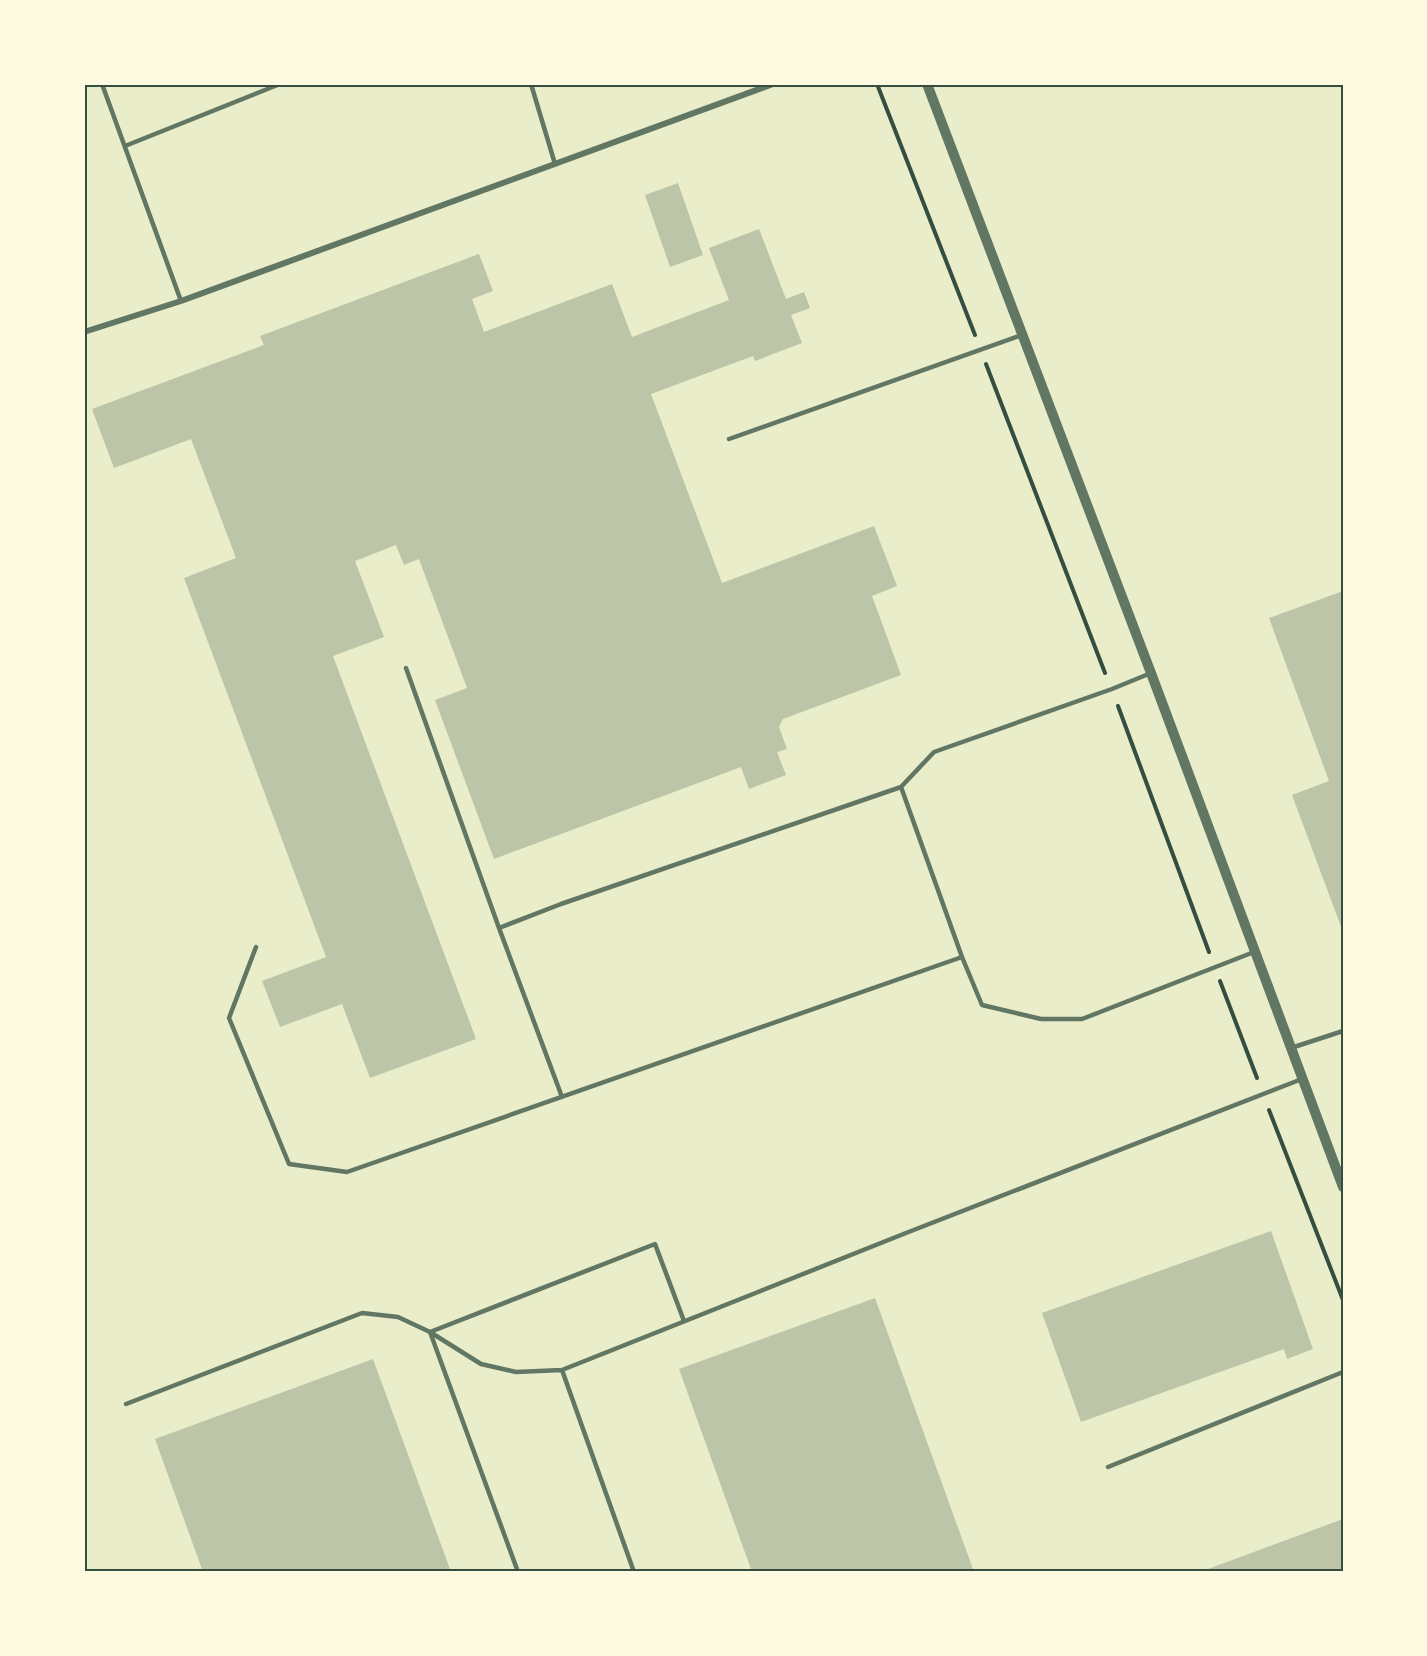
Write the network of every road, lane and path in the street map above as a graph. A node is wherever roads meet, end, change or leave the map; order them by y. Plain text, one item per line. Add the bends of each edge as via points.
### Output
1 (102, 84) edge
2 (280, 84) edge
3 (531, 84) edge
4 (772, 84) edge
5 (927, 84) edge
6 (125, 146) junction
7 (555, 164) junction
8 (181, 301) junction
9 (84, 332) edge
10 (1022, 335) junction
11 (729, 439) dead end
12 (406, 668) dead end
13 (1151, 674) junction
14 (901, 787) junction
15 (499, 928) junction
16 (256, 947) dead end
17 (1255, 952) junction
18 (962, 957) junction
19 (1343, 1031) edge
20 (1291, 1048) junction
21 (1302, 1079) junction
22 (562, 1097) junction
23 (1343, 1187) edge
24 (684, 1321) junction
25 (430, 1332) junction
26 (562, 1370) junction
27 (1343, 1372) edge
28 (126, 1404) dead end
29 (1108, 1467) dead end
30 (518, 1572) edge
31 (634, 1572) edge

1 - 6 lane
2 - 6 lane
3 - 7 lane
4 - 7 street
5 - 10 street
6 - 8 lane
7 - 8 street
8 - 9 street
10 - 11 lane
10 - 13 street
12 - 15 lane
13 - 14 lane via 933,752
13 - 17 street
14 - 15 lane
14 - 18 lane
15 - 22 lane
16 - 22 lane via 229,1018 289,1164 347,1172
17 - 18 lane via 1082,1019 1041,1019 982,1005
17 - 20 street
18 - 22 lane
19 - 20 lane
20 - 21 street
21 - 23 street
21 - 24 lane
24 - 25 lane via 655,1244
24 - 26 lane
25 - 26 lane via 481,1364 516,1372
25 - 28 lane via 398,1317 362,1313
25 - 30 lane
26 - 31 lane
27 - 29 lane

